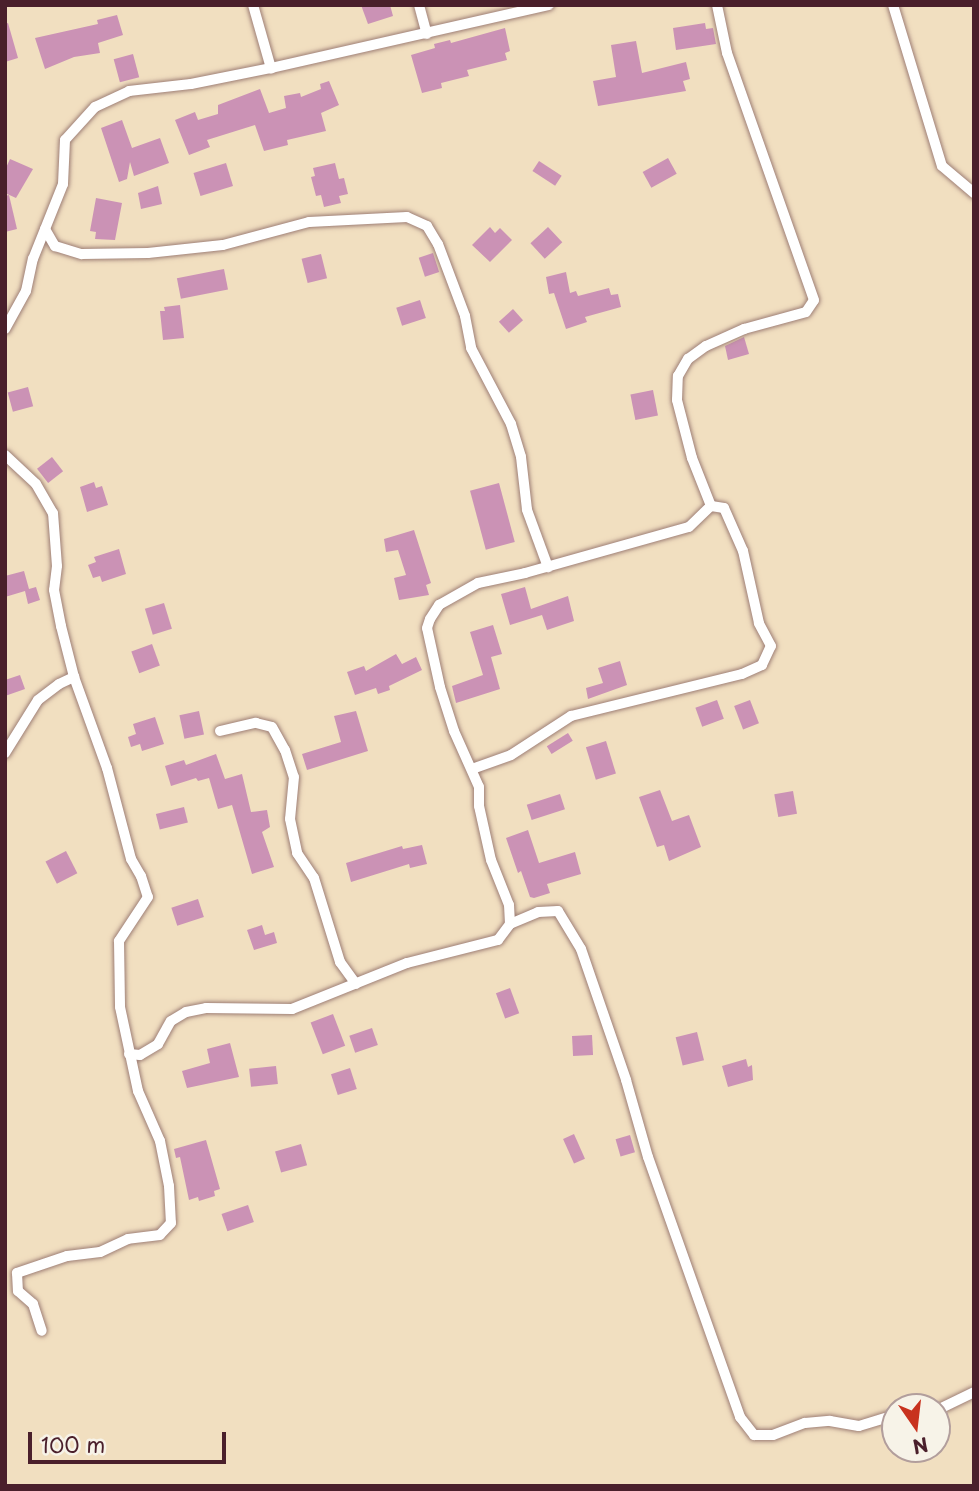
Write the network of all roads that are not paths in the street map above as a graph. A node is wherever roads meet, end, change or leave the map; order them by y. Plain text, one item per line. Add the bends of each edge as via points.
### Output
1 (253, 5) edge
2 (419, 5) edge
3 (549, 5) edge
4 (717, 5) edge
5 (893, 5) edge
6 (428, 34) junction
7 (271, 68) junction
8 (974, 193) edge
9 (45, 229) junction
10 (5, 329) edge
11 (5, 455) edge
12 (710, 506) junction
13 (548, 567) junction
14 (74, 677) junction
15 (220, 731) dead end
16 (5, 753) edge
17 (472, 769) junction
18 (510, 924) junction
19 (356, 984) junction
20 (129, 1054) junction
21 (42, 1331) dead end
22 (974, 1392) edge
23 (951, 1403) edge
24 (881, 1419) edge

1 - 7 street
2 - 6 street
3 - 6 street
4 - 12 street via 727,53 814,300 806,312 744,329 706,346 688,359 678,376 679,412
5 - 8 street via 942,166
6 - 7 street
7 - 9 street via 129,91 95,107 65,140 63,184
9 - 10 street via 26,292
9 - 13 street via 55,247 82,254 222,245 309,222 407,217 427,226 465,316 471,348 511,424 521,457 527,510
11 - 14 street via 36,484 53,513 54,590
12 - 13 street via 689,527
12 - 17 street via 724,508 743,551 759,622 771,646 762,665 742,674 571,716 511,755
13 - 17 street via 478,583 439,605 427,628 454,731
14 - 16 street via 38,700
14 - 20 street via 107,768 131,859 148,897 119,941 120,1007
15 - 19 street via 256,723 272,727 285,750 294,777 290,819 297,853 314,878 341,962
17 - 18 street via 491,860 509,905
18 - 19 street via 498,940 407,963
18 - 24 street via 538,912 558,911 581,950 740,1418 754,1435 805,1423 859,1426
19 - 20 street via 292,1009 186,1012 171,1021 158,1044 140,1055
20 - 21 street via 138,1091 160,1142 171,1223 160,1235 128,1239 100,1252 67,1256 17,1273 18,1291 33,1304
22 - 23 street

